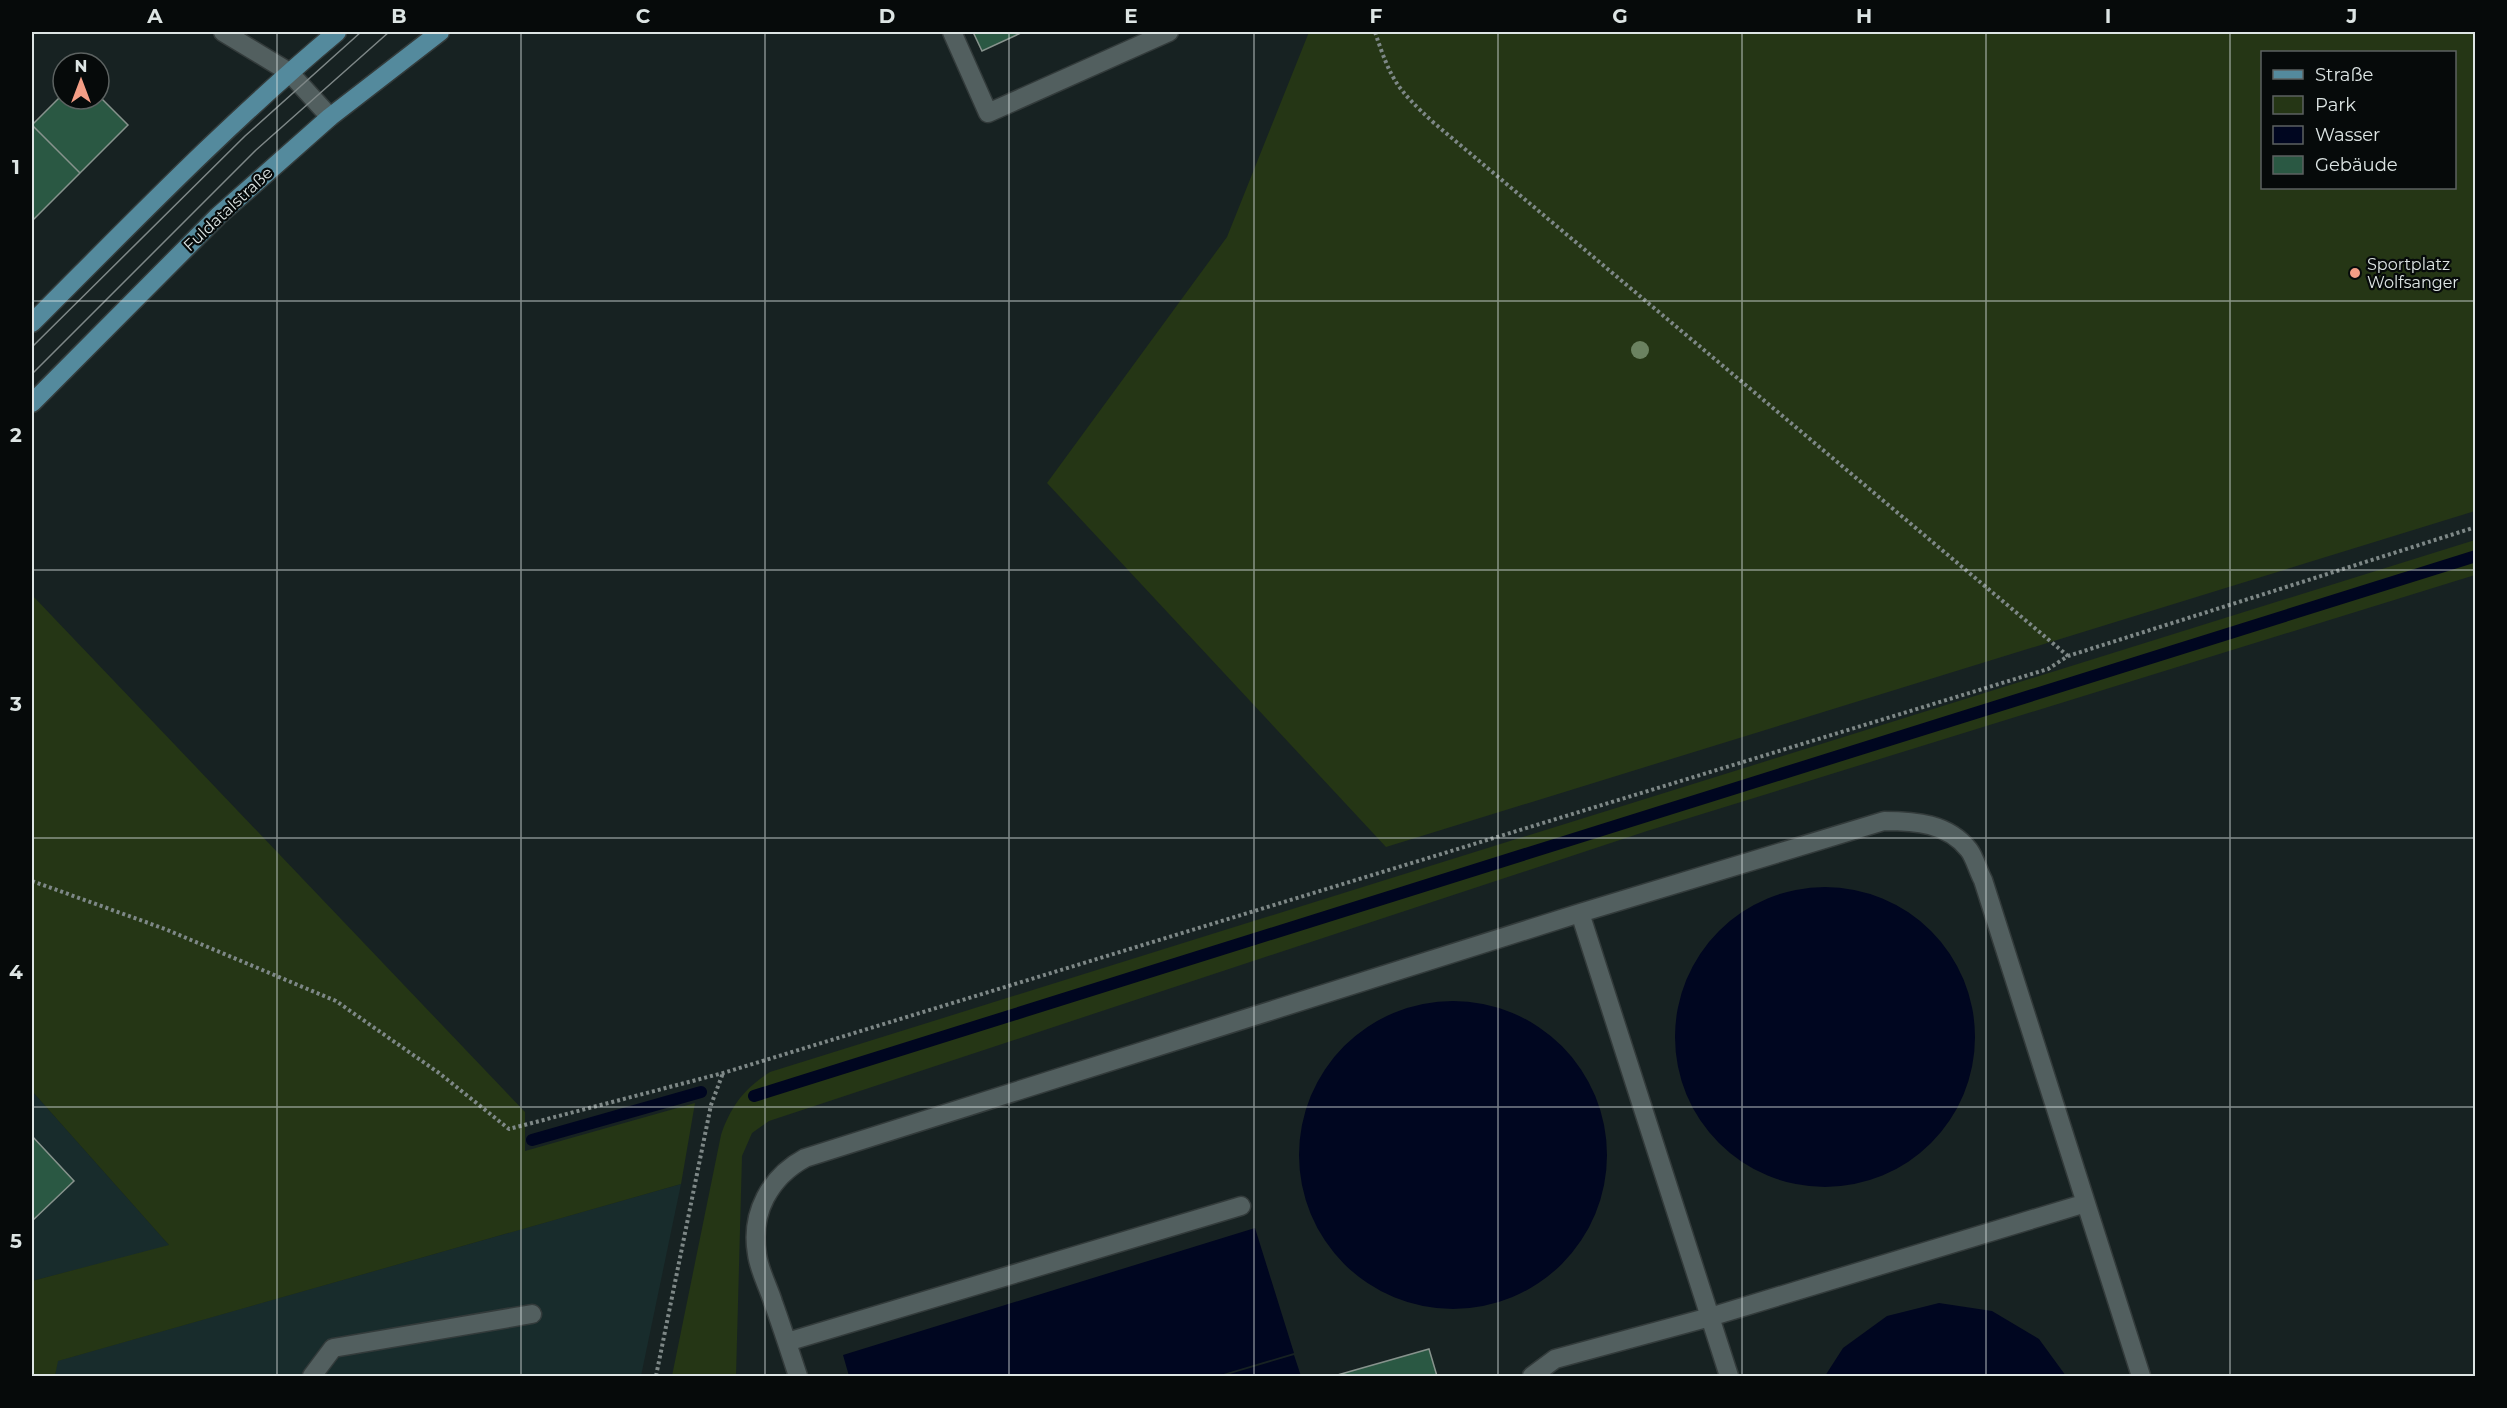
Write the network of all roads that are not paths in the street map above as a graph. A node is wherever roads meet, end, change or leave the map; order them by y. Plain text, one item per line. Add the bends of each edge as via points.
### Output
1 (223, 32) edge
2 (337, 32) edge
3 (440, 32) edge
4 (952, 32) edge
5 (1169, 32) edge
6 (289, 72) junction
7 (330, 117) junction
8 (32, 323) edge
9 (32, 403) edge
10 (1581, 913) junction
11 (2086, 1203) junction
12 (1241, 1206) dead end
13 (532, 1314) dead end
14 (1710, 1317) junction
15 (787, 1342) junction
16 (312, 1377) edge
17 (798, 1377) edge
18 (1532, 1377) edge
19 (1729, 1377) edge
20 (2141, 1377) edge

1 - 6 street
2 - 6 main road
3 - 7 main road, Fuldatalstraße
4 - 5 street via 988,113
6 - 7 street
6 - 8 main road
7 - 9 main road, Fuldatalstraße via 218,216
10 - 11 street via 1884,821 1916,821 1947,831 1969,851 1983,880
10 - 14 street
10 - 15 street via 805,1158 787,1167 760,1206 756,1227 757,1254
11 - 14 street
11 - 20 street
12 - 15 street
13 - 16 street via 333,1348
14 - 18 street via 1555,1359
14 - 19 street
15 - 17 street

